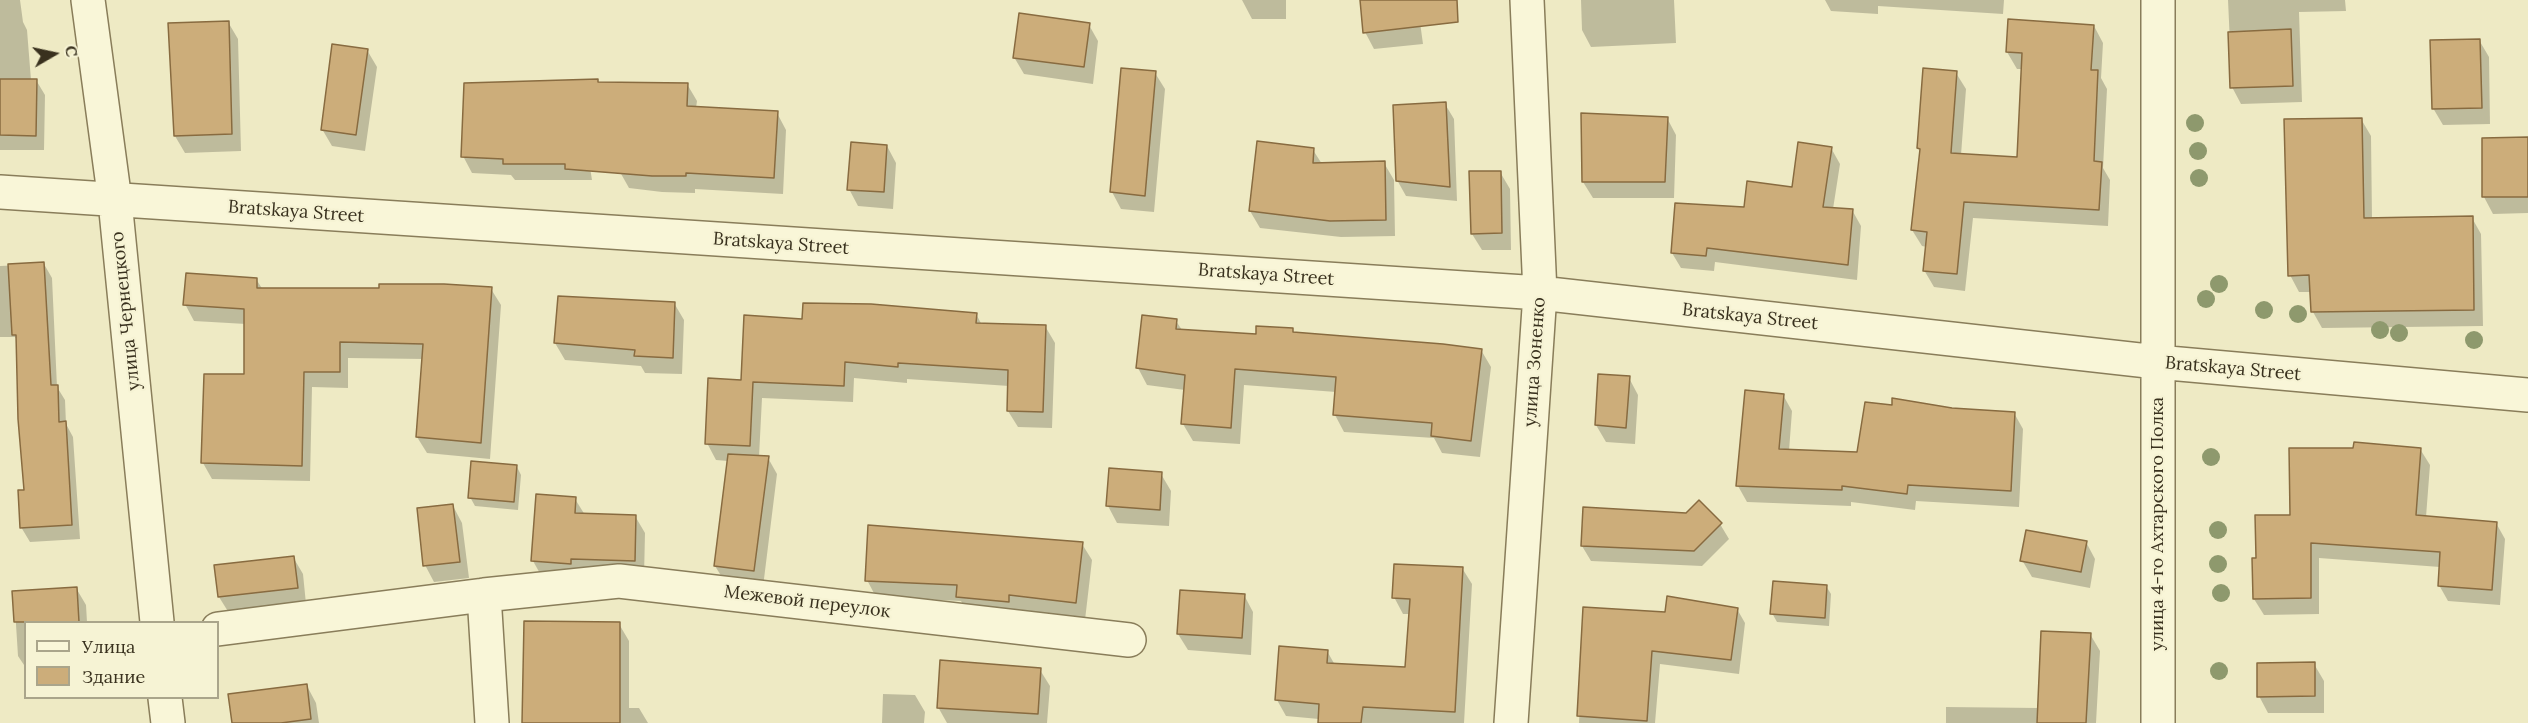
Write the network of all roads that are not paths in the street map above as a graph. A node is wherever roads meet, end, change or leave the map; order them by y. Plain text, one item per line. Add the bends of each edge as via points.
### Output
1 (88, 0) edge
2 (1527, 0) edge
3 (2158, 0) edge
4 (0, 192) edge
5 (115, 201) junction
6 (1540, 293) junction
7 (2157, 362) junction
8 (2528, 395) edge
9 (484, 595) junction
10 (158, 621) edge
11 (219, 629) edge
12 (1129, 640) dead end
13 (165, 699) edge
14 (168, 723) edge
15 (492, 723) edge
16 (1511, 723) edge
17 (2158, 723) edge

1 - 5 street, улица Чернецкого
2 - 6 street, улица Зоненко
3 - 7 street, улица 4-го Ахтарского Полка
4 - 5 street, Bratskaya Street
5 - 6 street, Bratskaya Street
5 - 10 street, улица Чернецкого
6 - 7 street, Bratskaya Street
6 - 16 street, улица Зоненко
7 - 8 street, Bratskaya Street
7 - 17 street, улица 4-го Ахтарского Полка
9 - 11 street, Межевой переулок
9 - 12 street, Межевой переулок via 619,580
9 - 15 street
13 - 14 street

